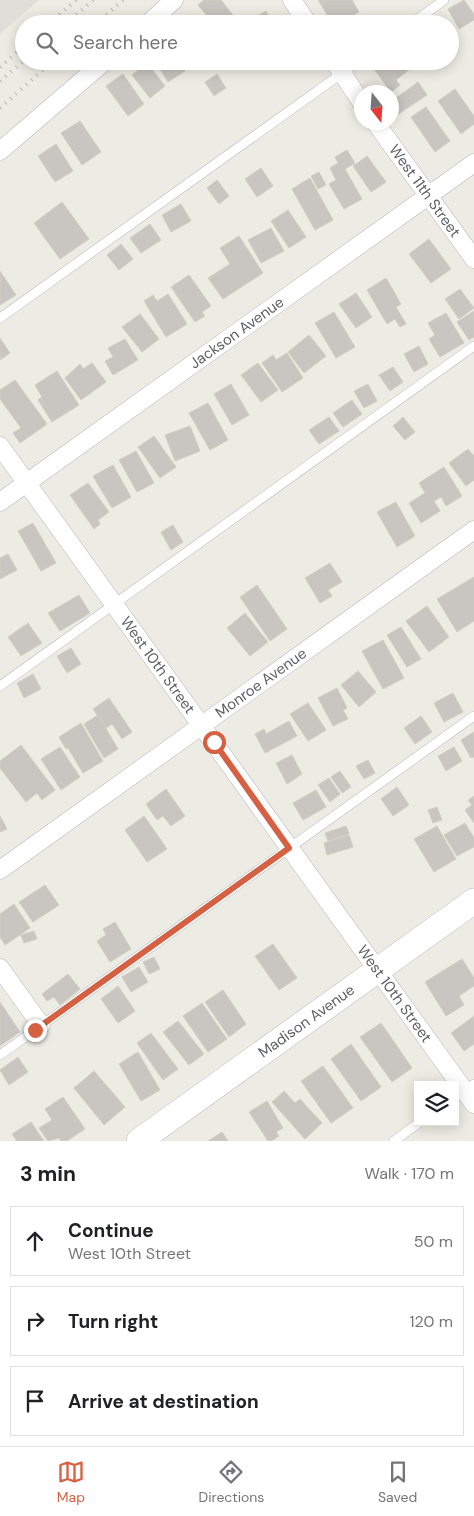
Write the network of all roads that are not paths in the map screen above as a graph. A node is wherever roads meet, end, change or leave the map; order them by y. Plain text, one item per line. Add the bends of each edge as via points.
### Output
1 (174, 0) edge
2 (292, 0) edge
3 (444, 0) edge
4 (158, 15) edge
5 (302, 15) edge
6 (423, 15) edge
7 (94, 70) edge
8 (335, 70) edge
9 (341, 70) edge
10 (354, 90) edge
11 (381, 130) edge
12 (0, 151) edge
13 (474, 163) edge
14 (428, 196) junction
15 (474, 260) edge
16 (0, 318) edge
17 (474, 346) edge
18 (0, 446) edge
19 (27, 483) junction
20 (0, 502) edge
21 (474, 530) edge
22 (114, 605) junction
23 (0, 686) edge
24 (474, 716) edge
25 (202, 726) junction
26 (289, 848) junction
27 (0, 870) edge
28 (474, 901) edge
29 (0, 968) edge
30 (378, 970) junction
31 (41, 1025) junction
32 (0, 1055) edge
33 (467, 1094) edge
34 (415, 1126) edge
35 (139, 1141) edge
36 (394, 1141) edge

1 - 4 street
2 - 5 street
3 - 6 lane
7 - 12 street
8 - 16 lane
9 - 10 street
11 - 14 street, West 11th Street
13 - 14 street, Jackson Avenue
14 - 15 street, West 11th Street
14 - 19 street, Jackson Avenue
17 - 22 lane
18 - 19 street, West 10th Street
19 - 20 street, Jackson Avenue
19 - 22 street, West 10th Street
21 - 25 street, Monroe Avenue
22 - 23 lane
22 - 25 street, West 10th Street
24 - 26 lane
25 - 26 street, West 10th Street
25 - 27 street, Monroe Avenue
26 - 30 street, West 10th Street
26 - 31 lane
28 - 30 street, Madison Avenue
29 - 31 street
30 - 33 street, West 10th Street
30 - 35 street, Madison Avenue
31 - 32 lane
34 - 36 lane

